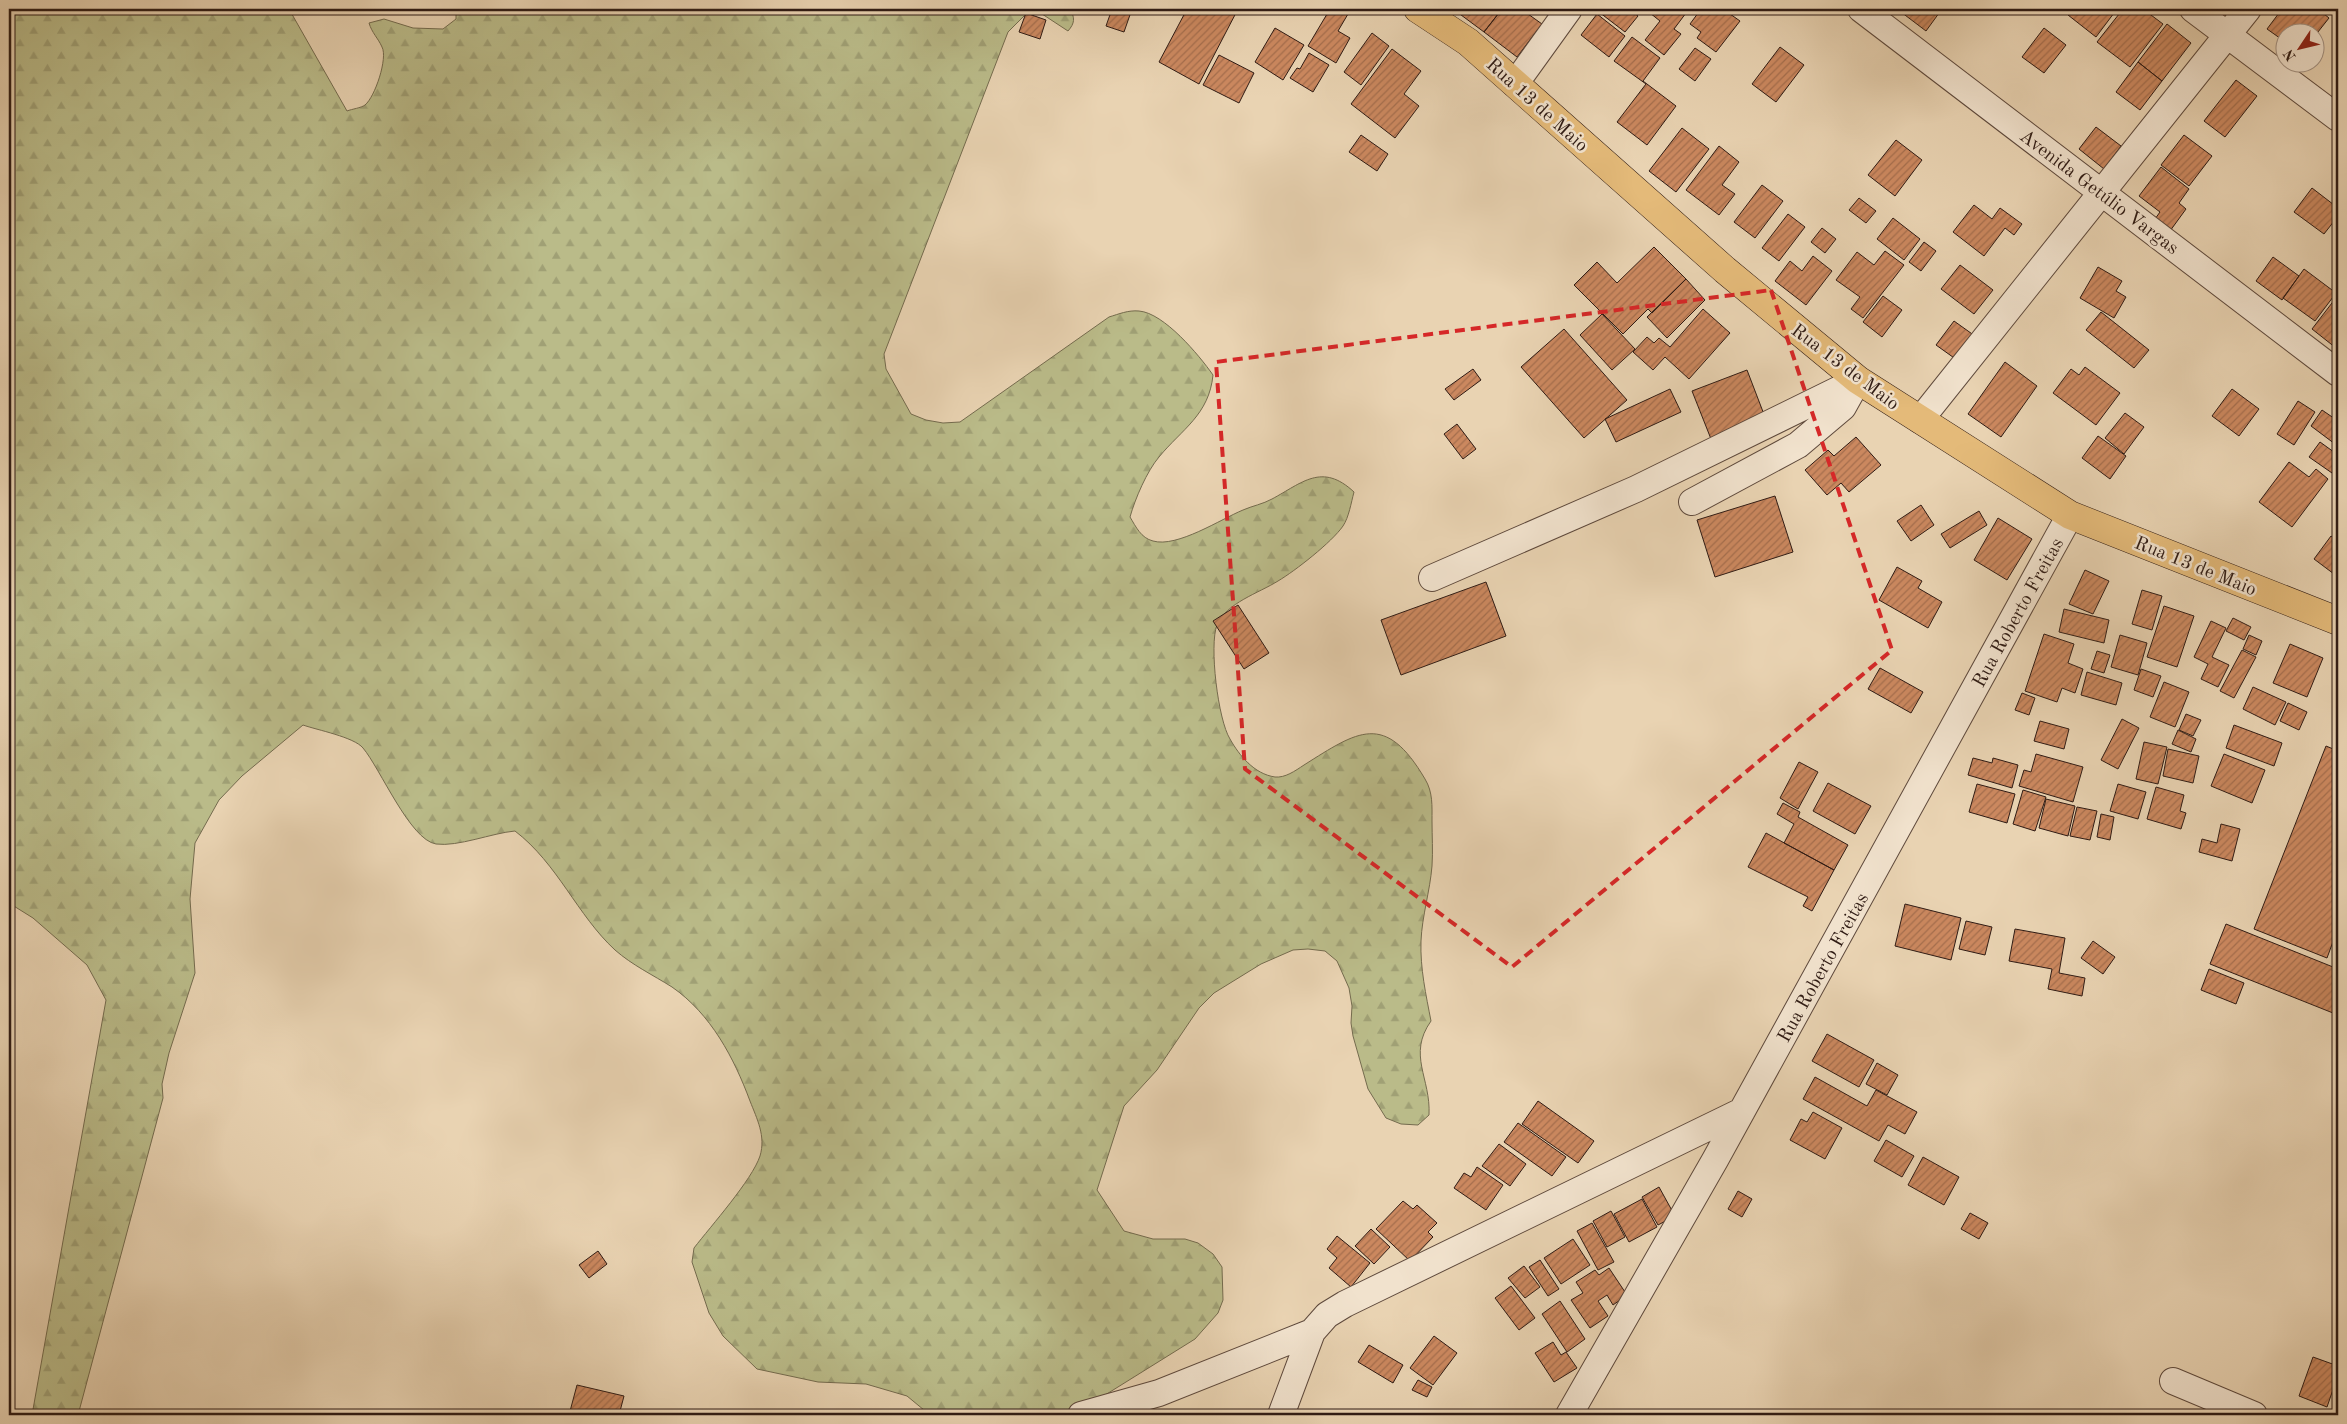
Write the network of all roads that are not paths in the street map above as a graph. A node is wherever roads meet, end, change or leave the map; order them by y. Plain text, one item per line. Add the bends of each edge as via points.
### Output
1 (1418, 9) edge
2 (1569, 9) edge
3 (1861, 9) edge
4 (2193, 9) edge
5 (2248, 9) edge
6 (2228, 34) junction
7 (1516, 84) junction
8 (2338, 118) edge
9 (2101, 192) junction
10 (2338, 373) edge
11 (1858, 380) junction
12 (1920, 420) junction
13 (1692, 502) dead end
14 (2070, 515) junction
15 (1432, 578) dead end
16 (2338, 621) edge
17 (1742, 1110) junction
18 (1320, 1324) junction
19 (2173, 1381) dead end
20 (1081, 1415) edge
21 (1281, 1415) edge
22 (1569, 1415) edge
23 (2254, 1415) edge

1 - 7 main road, Rua 13 de Maio via 1468,42
2 - 7 street
3 - 9 street, Avenida Getúlio Vargas
4 - 6 street
5 - 6 street
6 - 8 street
6 - 9 street
7 - 11 main road, Rua 13 de Maio via 1725,270
9 - 10 street, Avenida Getúlio Vargas
9 - 12 street
11 - 12 main road, Rua 13 de Maio
11 - 13 street via 1842,407 1798,445
11 - 15 street via 1636,490
12 - 14 main road, Rua 13 de Maio
14 - 16 main road, Rua 13 de Maio
14 - 17 street, Rua Roberto Freitas
17 - 18 street via 1345,1304
17 - 22 street, Rua Roberto Freitas
18 - 20 street via 1159,1392
18 - 21 street
19 - 23 street

